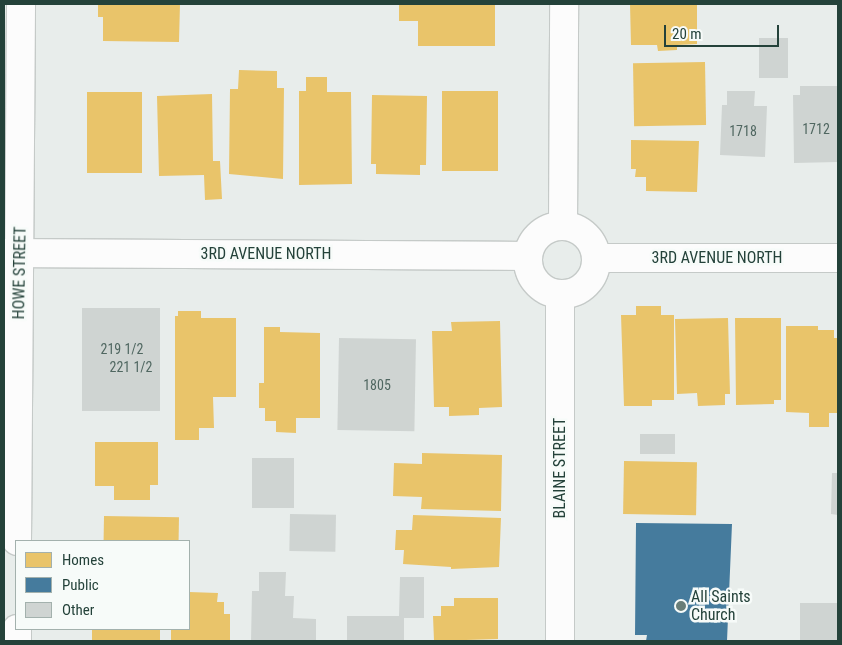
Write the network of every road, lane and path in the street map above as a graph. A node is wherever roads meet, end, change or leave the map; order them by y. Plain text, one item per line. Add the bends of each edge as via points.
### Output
1 (21, 4) edge
2 (564, 4) edge
3 (563, 226) junction
4 (12, 253) edge
5 (528, 256) junction
6 (596, 258) junction
7 (838, 258) edge
8 (560, 295) junction
9 (17, 540) edge
10 (560, 641) edge

1 - 4 street, HOWE STREET
2 - 3 street
3 - 5 street via 548,229 538,236
3 - 6 street via 582,232 590,240
4 - 5 street, 3RD AVENUE NORTH
4 - 9 street, HOWE STREET
5 - 8 street via 529,268 540,287
6 - 7 street, 3RD AVENUE NORTH
6 - 8 street via 589,282 571,294
8 - 10 street, BLAINE STREET

